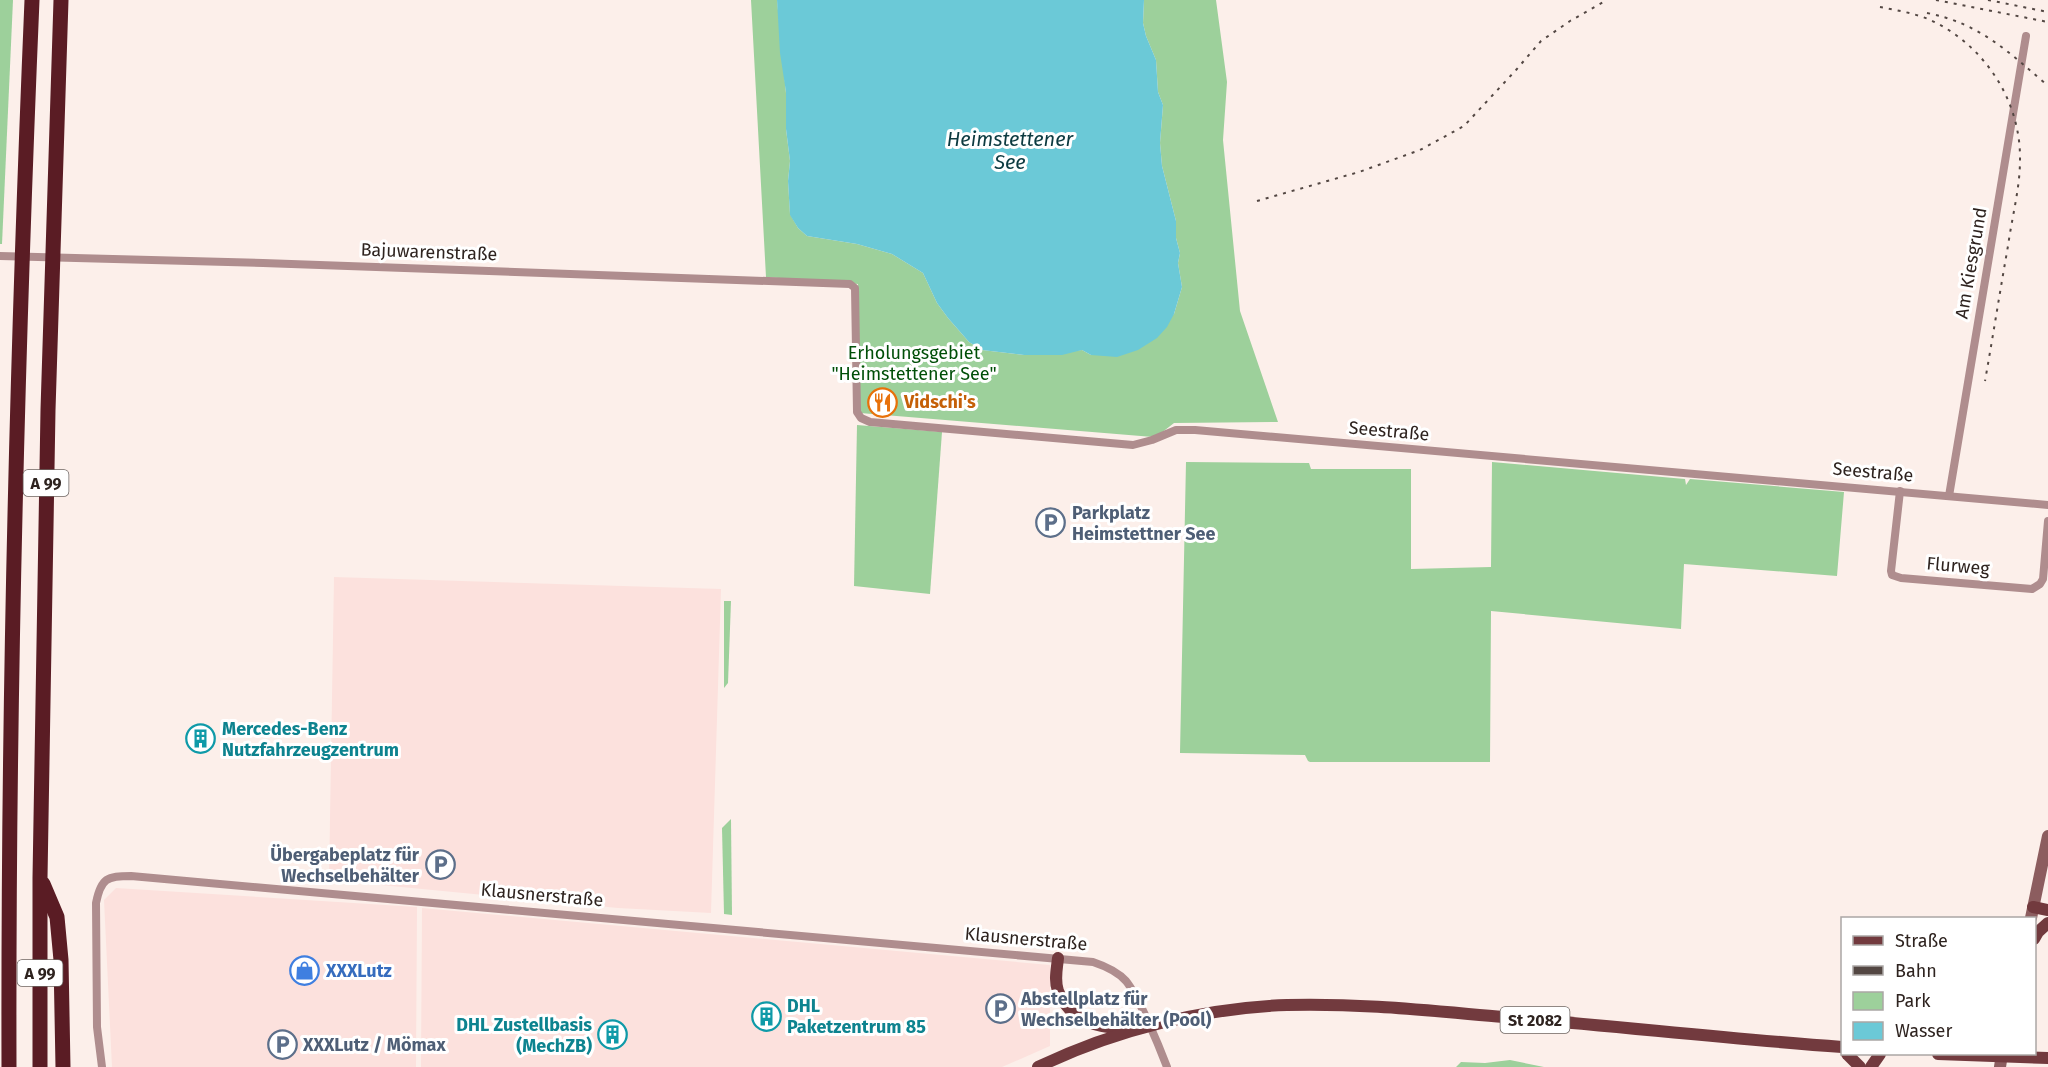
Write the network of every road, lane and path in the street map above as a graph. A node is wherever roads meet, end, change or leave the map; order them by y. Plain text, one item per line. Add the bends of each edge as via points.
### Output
1 (32, 0) edge
2 (61, 0) edge
3 (2026, 36) dead end
4 (1, 256) edge
5 (855, 288) joint
6 (1900, 491) junction
7 (1949, 496) junction
8 (2048, 505) edge
9 (2048, 521) edge
10 (2048, 836) edge
11 (40, 878) junction
12 (2048, 910) edge
13 (2032, 913) edge
14 (9, 921) junction
15 (2048, 923) edge
16 (2036, 936) edge
17 (1058, 958) junction
18 (0, 967) edge
19 (1186, 1018) junction
20 (1841, 1049) edge
21 (1849, 1055) edge
22 (1982, 1055) edge
23 (2048, 1058) edge
24 (9, 1067) edge
25 (40, 1067) edge
26 (63, 1067) edge
27 (102, 1067) edge
28 (1038, 1067) edge
29 (1167, 1067) edge
30 (1860, 1067) edge

1 - 14 highway, A 99 via 18,388
2 - 11 highway, A 99 via 48,404
3 - 7 street, Am Kiesgrund
4 - 5 street, Bajuwarenstraße via 765,280 850,284
5 - 6 street, Seestraße via 857,412 870,422 1133,445 1176,430 1195,430
6 - 7 street, Seestraße
6 - 9 street, Flurweg via 1891,571 1902,578 2036,588 2043,579
7 - 8 street, Seestraße
10 - 13 main road
11 - 25 highway, A 99
11 - 26 highway, A 99 via 57,917
12 - 13 main road
14 - 18 highway
14 - 24 highway, A 99
15 - 16 main road
17 - 19 main road via 1058,990 1084,1020 1112,1028 1169,1015
17 - 27 street, Klausnerstraße via 139,876 109,878 100,886 96,903
17 - 29 street, Klausnerstraße via 1093,962 1127,982
19 - 20 main road, St 2082 via 1285,1005 1369,1006
19 - 28 main road, St 2082 via 1112,1037
21 - 30 main road, St 2082
22 - 23 main road

